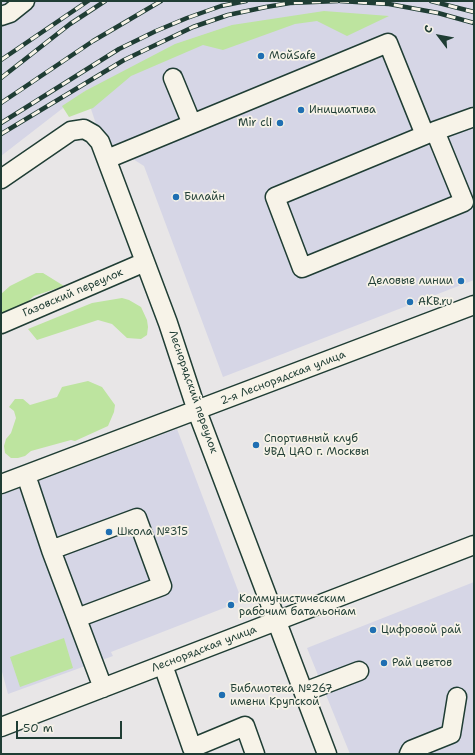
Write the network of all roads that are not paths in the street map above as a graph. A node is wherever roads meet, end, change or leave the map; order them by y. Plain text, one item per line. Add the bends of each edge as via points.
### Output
1 (25, 1) edge
2 (1, 16) edge
3 (173, 78) dead end
4 (474, 117) edge
5 (192, 124) junction
6 (430, 133) junction
7 (107, 159) junction
8 (1, 179) edge
9 (146, 262) junction
10 (474, 304) edge
11 (1, 324) edge
12 (198, 411) junction
13 (26, 475) junction
14 (1, 484) edge
15 (473, 549) edge
16 (51, 550) junction
17 (77, 618) junction
18 (276, 621) junction
19 (163, 665) junction
20 (359, 671) dead end
21 (103, 688) junction
22 (304, 692) junction
23 (457, 697) dead end
24 (1, 727) edge
25 (255, 754) edge
26 (327, 754) edge
27 (409, 754) edge

1 - 2 street via 10,13
3 - 5 street
4 - 6 street
5 - 6 street via 388,43
5 - 7 street
6 - 6 street via 464,202 302,268 275,197
7 - 8 street, Леснорядский переулок via 100,142 93,134 84,129 71,131
7 - 9 street, Леснорядский переулок
9 - 11 street, Газовский переулок
9 - 12 street, Леснорядский переулок
10 - 12 street, 2-я Леснорядская улица
12 - 13 street, 2-я Леснорядская улица
12 - 18 street, Леснорядский переулок
13 - 14 street, 2-я Леснорядская улица
13 - 16 street
15 - 18 street, Леснорядская улица
16 - 17 street
16 - 17 street via 137,518 140,525 162,586
17 - 21 street
18 - 19 street, Леснорядская улица
18 - 22 street, Леснорядский переулок
19 - 21 street, Леснорядская улица
19 - 25 street via 192,748 245,726
20 - 22 street
21 - 24 street, Леснорядская улица
22 - 26 street, Леснорядский переулок
23 - 27 street via 451,734 411,750

